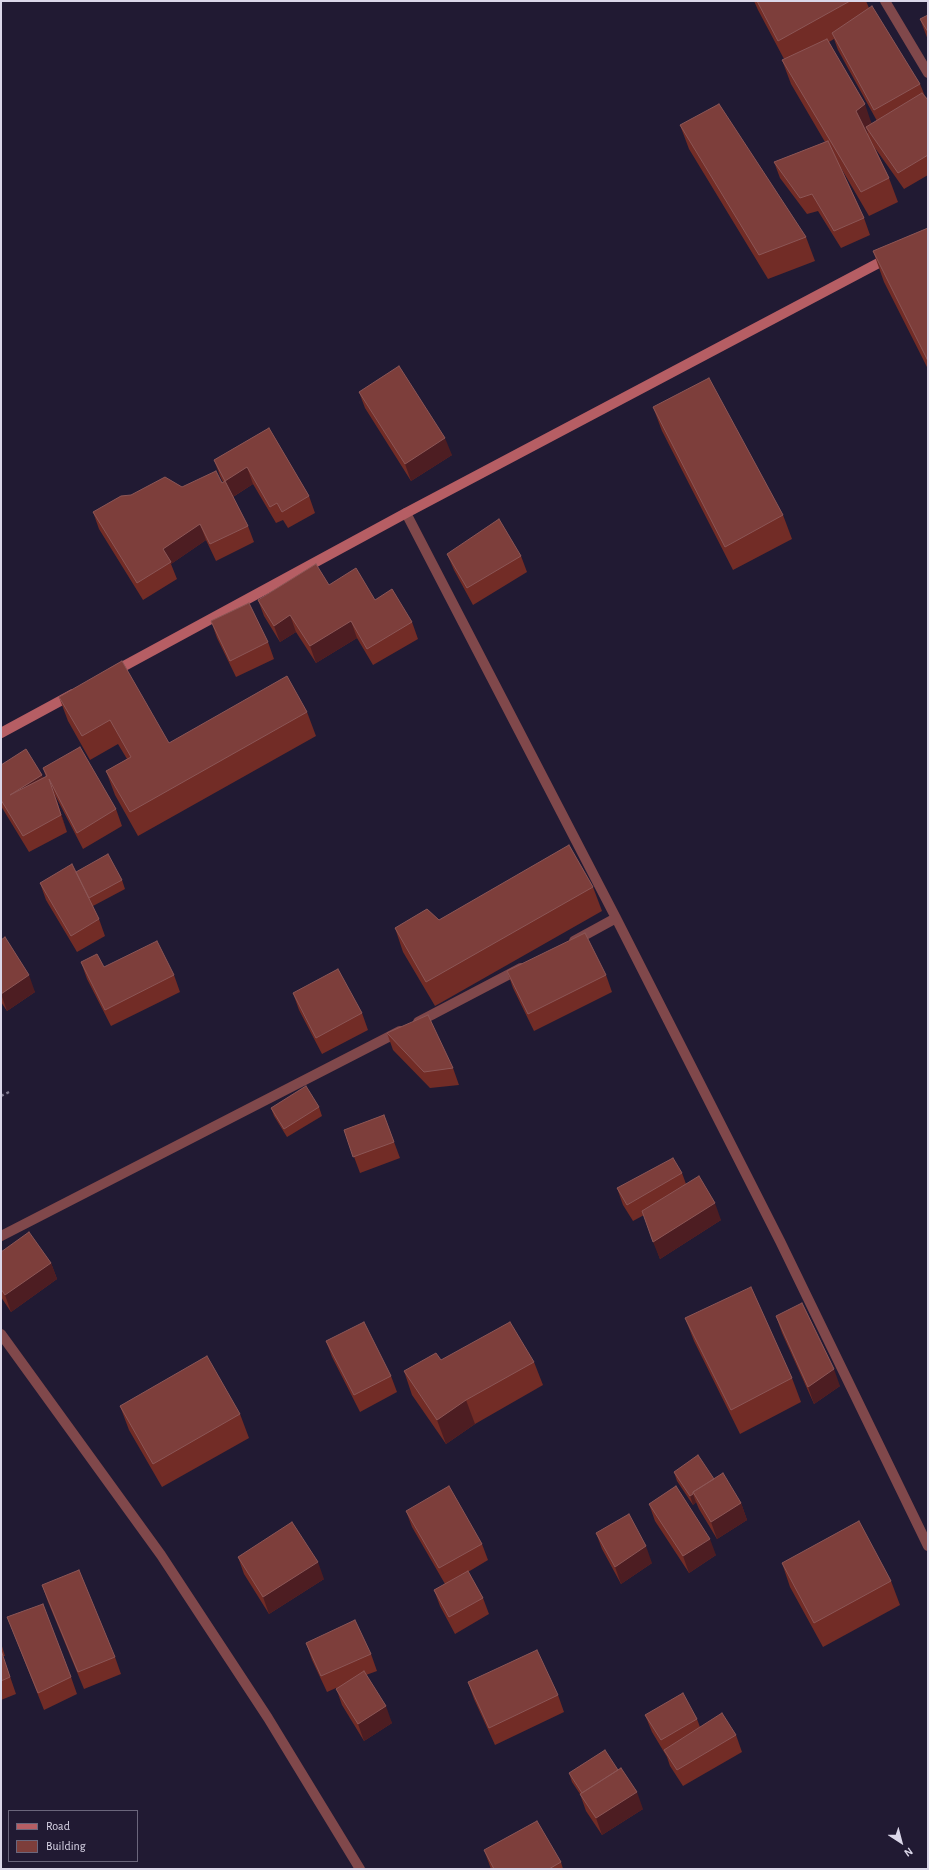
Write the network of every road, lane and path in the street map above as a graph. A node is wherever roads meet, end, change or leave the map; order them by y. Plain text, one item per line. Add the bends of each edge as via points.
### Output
1 (885, 1) edge
2 (928, 73) edge
3 (896, 254) edge
4 (406, 513) junction
5 (106, 676) edge
6 (85, 688) edge
7 (1, 733) edge
8 (616, 918) junction
9 (567, 944) edge
10 (532, 962) edge
11 (9, 1092) dead end
12 (1, 1096) edge
13 (1, 1236) edge
14 (1, 1334) edge
15 (928, 1546) edge
16 (360, 1869) edge

1 - 2 street
3 - 4 street
4 - 5 street
4 - 8 street
6 - 7 street
8 - 9 street
8 - 15 street via 780,1241
10 - 13 street via 273,1098
11 - 12 path
14 - 16 street via 161,1556 268,1718

